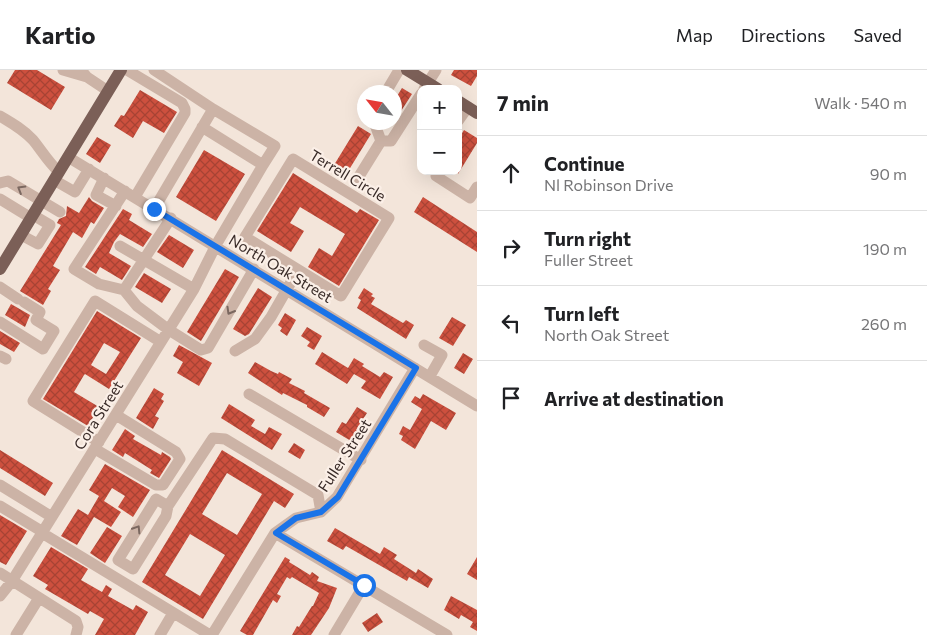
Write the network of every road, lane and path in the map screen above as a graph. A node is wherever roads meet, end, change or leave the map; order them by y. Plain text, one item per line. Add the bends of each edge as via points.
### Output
1 (63, 70) edge
2 (121, 70) edge
3 (127, 70) edge
4 (154, 70) edge
5 (399, 70) edge
6 (407, 70) edge
7 (436, 70) edge
8 (84, 74) edge
9 (390, 85) edge
10 (427, 85) edge
11 (431, 85) edge
12 (108, 91) junction
13 (417, 100) edge
14 (213, 109) junction
15 (0, 116) edge
16 (202, 127) junction
17 (377, 130) edge
18 (381, 141) junction
19 (68, 157) junction
20 (263, 165) junction
21 (89, 169) junction
22 (56, 176) junction
23 (436, 176) dead end
24 (104, 178) junction
25 (358, 178) dead end
26 (0, 183) edge
27 (477, 187) edge
28 (125, 191) junction
29 (135, 197) junction
30 (0, 199) edge
31 (474, 200) edge
32 (41, 201) junction
33 (116, 206) junction
34 (154, 209) junction
35 (60, 212) dead end
36 (32, 217) junction
37 (171, 218) junction
38 (21, 235) junction
39 (245, 237) junction
40 (120, 246) dead end
41 (216, 246) junction
42 (233, 256) junction
43 (144, 260) junction
44 (2, 261) edge
45 (294, 267) junction
46 (254, 269) junction
47 (282, 286) junction
48 (0, 287) edge
49 (194, 289) junction
50 (124, 290) junction
51 (0, 322) edge
52 (169, 330) junction
53 (161, 342) junction
54 (424, 345) dead end
55 (235, 351) dead end
56 (416, 368) junction
57 (430, 376) junction
58 (249, 394) dead end
59 (477, 406) edge
60 (116, 414) junction
61 (97, 445) junction
62 (361, 460) junction
63 (0, 485) edge
64 (0, 506) edge
65 (168, 506) junction
66 (321, 512) junction
67 (52, 517) junction
68 (42, 533) junction
69 (276, 533) junction
70 (0, 573) edge
71 (12, 581) junction
72 (364, 585) junction
73 (0, 596) edge
74 (39, 598) junction
75 (173, 613) junction
76 (16, 635) edge
77 (76, 635) edge
78 (160, 635) edge
79 (211, 635) edge
80 (334, 635) edge
81 (448, 635) edge

1 - 8 street
2 - 12 main road
3 - 29 street via 182,103 185,109
4 - 14 street
5 - 9 street
6 - 10 main road
7 - 11 street
8 - 12 street
12 - 19 main road
13 - 18 street via 390,141
14 - 16 street
14 - 20 street, Cora Street via 275,146
15 - 22 street via 33,140
16 - 20 street
16 - 34 street
17 - 18 street
18 - 25 street
19 - 21 street, North Oak Street
19 - 22 main road
20 - 41 street, Cora Street
21 - 22 street via 75,192
21 - 24 street, North Oak Street
22 - 32 main road
23 - 31 street
24 - 28 street, North Oak Street
24 - 33 street via 96,195
32 -> 26 street via 8,181
27 - 31 street
28 - 29 street, North Oak Street
28 - 33 street
29 - 34 street, North Oak Street
30 - 36 street
32 - 35 street
32 - 36 main road
33 - 50 street via 74,269 99,284
34 - 37 street, North Oak Street
36 - 38 main road
36 - 38 street via 50,225 38,244
37 - 41 street, North Oak Street
37 - 43 street
38 - 44 main road
39 - 42 street
39 - 45 street, Terrell Circle
39 - 45 street, Terrell Circle via 293,159 389,218 341,296
40 - 43 street
41 - 42 street, North Oak Street
41 - 49 street, Cora Street
42 - 46 street, North Oak Street
43 - 49 street
43 - 50 street
45 - 47 street
46 - 47 street, North Oak Street
46 -> 52 street via 208,348 201,350
47 - 55 street via 271,317 255,339
47 - 56 street, North Oak Street
48 - 51 street via 40,312 36,320 54,331 43,349
49 - 52 street, Cora Street
50 - 52 street via 137,306
52 - 53 street, Cora Street
53 - 60 street, Cora Street
53 - 61 street via 95,301 84,317 33,402
54 - 57 street via 442,355
56 - 57 street, North Oak Street
56 - 62 street, Fuller Street
57 - 59 street, North Oak Street
58 - 62 street
60 - 61 street, Cora Street
60 - 61 street via 176,452 180,459 163,485 156,486
61 - 67 street, Cora Street
62 - 66 street, Fuller Street via 338,497
63 - 67 street
64 - 68 street
65 -> 65 street via 166,516 133,569 118,560 156,499
65 - 66 street via 213,438 225,439 318,496
66 - 69 street, Fuller Street via 296,518
67 - 68 street, Cora Street
68 - 71 street, Cora Street
68 - 75 street
69 - 72 street
69 - 79 street, Fuller Street
70 - 71 street
71 - 73 street, Cora Street
71 - 74 street
72 - 80 street
72 - 81 street
74 - 76 street
74 - 77 street via 76,621
75 - 78 street
75 - 79 street

